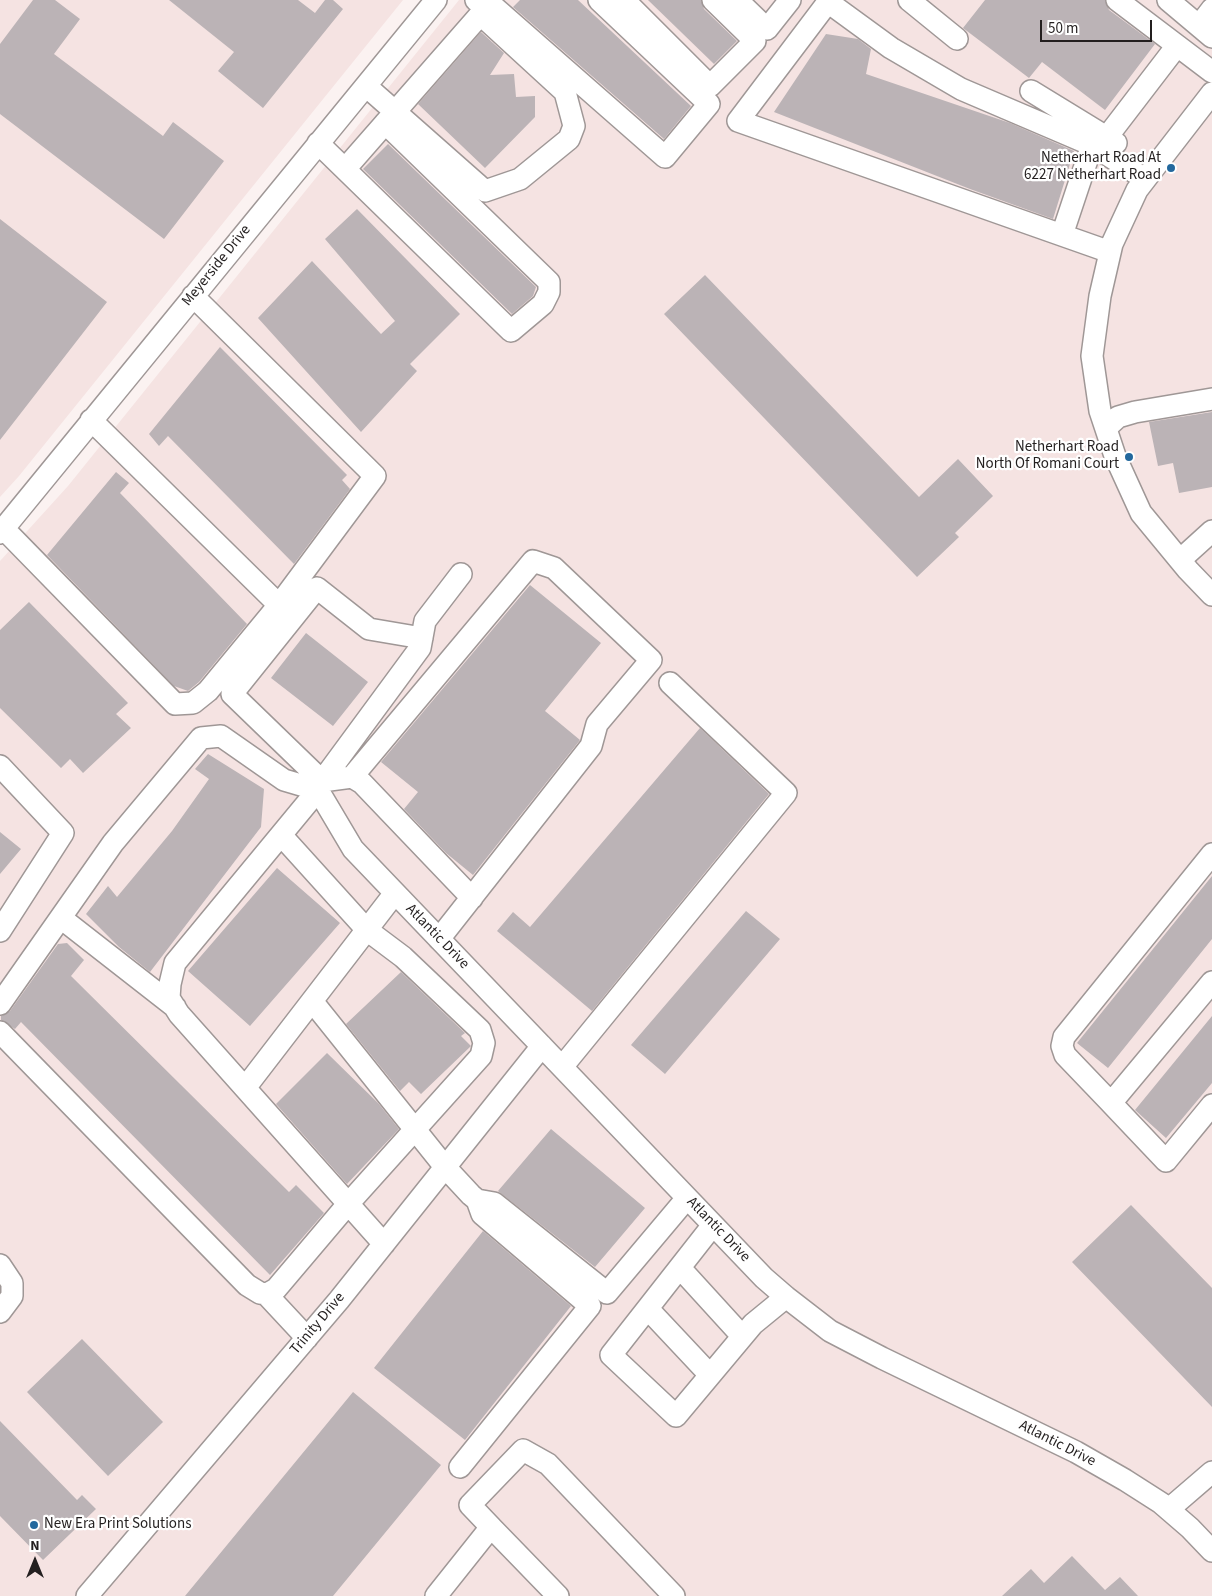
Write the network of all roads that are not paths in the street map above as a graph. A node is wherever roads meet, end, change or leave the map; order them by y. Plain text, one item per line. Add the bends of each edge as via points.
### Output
1 (436, 0) edge
2 (599, 0) edge
3 (624, 0) edge
4 (713, 0) edge
5 (737, 0) edge
6 (790, 0) edge
7 (909, 0) edge
8 (1117, 0) edge
9 (1168, 0) edge
10 (480, 5) edge
11 (1212, 8) edge
12 (1205, 31) edge
13 (956, 39) dead end
14 (1176, 47) junction
15 (1212, 72) edge
16 (366, 86) junction
17 (1032, 91) dead end
18 (1210, 100) edge
19 (389, 117) junction
20 (1100, 141) junction
21 (318, 143) junction
22 (345, 169) junction
23 (1150, 173) junction
24 (1062, 236) junction
25 (1110, 252) junction
26 (193, 296) junction
27 (1212, 399) edge
28 (91, 420) junction
29 (1106, 428) junction
30 (2, 531) edge
31 (1212, 531) edge
32 (1180, 560) junction
33 (460, 574) dead end
34 (1212, 595) edge
35 (278, 605) junction
36 (422, 638) junction
37 (670, 683) dead end
38 (0, 766) edge
39 (352, 777) junction
40 (320, 786) junction
41 (281, 835) junction
42 (1212, 854) edge
43 (395, 893) junction
44 (472, 898) junction
45 (61, 918) junction
46 (367, 930) junction
47 (0, 931) edge
48 (438, 939) junction
49 (1212, 982) edge
50 (312, 1001) junction
51 (0, 1004) edge
52 (175, 1007) junction
53 (0, 1032) edge
54 (542, 1046) junction
55 (562, 1067) junction
56 (245, 1088) junction
57 (1111, 1102) junction
58 (1212, 1105) edge
59 (415, 1129) junction
60 (445, 1167) junction
61 (687, 1198) junction
62 (477, 1200) junction
63 (348, 1204) junction
64 (713, 1225) junction
65 (384, 1244) junction
66 (0, 1265) edge
67 (680, 1268) junction
68 (266, 1294) junction
69 (786, 1297) junction
70 (648, 1309) junction
71 (0, 1312) edge
72 (742, 1336) junction
73 (306, 1338) junction
74 (710, 1375) junction
75 (460, 1467) dead end
76 (1212, 1472) edge
77 (1169, 1509) junction
78 (491, 1527) junction
79 (1212, 1551) edge
80 (87, 1596) edge
81 (436, 1596) edge
82 (558, 1596) edge
83 (674, 1596) edge

1 - 16 street, Meyerside Drive
2 - 10 street via 709,104 665,157 494,7
3 - 4 street via 710,86 755,41
5 - 6 street via 767,29
7 - 13 street
8 - 14 street
9 - 12 street
10 - 19 street
10 - 19 street via 565,92 574,126 569,139 520,179 484,191
11 - 12 street
14 - 15 street
14 - 20 street
16 - 19 street
16 - 21 street, Meyerside Drive
17 - 20 street
18 - 23 street
19 - 22 street
19 - 22 street via 549,282 549,292 543,304 511,331
20 - 23 street
20 - 24 street
20 - 24 street via 961,89 892,48 828,2 738,121
21 - 22 street
21 - 26 street, Meyerside Drive
23 - 25 street via 1137,190
24 - 25 street
25 - 29 street via 1092,356 1100,411
26 - 28 street, Meyerside Drive
26 - 35 street via 376,476
27 - 29 street via 1134,412 1118,418
28 - 30 street, Meyerside Drive
28 - 35 street
29 - 32 street via 1141,513
30 - 35 street via 175,704 193,703 208,691
31 - 32 street
32 - 34 street
33 - 36 street via 424,621
36 - 40 street via 420,648
36 - 40 street, Atlantic Drive via 368,629 317,588 232,694
37 - 55 street via 786,792
38 - 47 street via 63,833
39 - 40 street
39 - 44 street via 362,782
39 - 44 street via 533,561 554,568 651,660 597,724 591,746
40 - 41 street
40 - 43 street, Atlantic Drive via 354,849
40 - 45 street via 284,780 221,736 201,738 113,843
41 - 46 street
41 - 52 street via 176,963 170,998
42 - 57 street via 1064,1037 1065,1056
43 - 46 street
43 - 48 street, Atlantic Drive
44 - 48 street
45 - 51 street
45 - 52 street
46 - 50 street
46 - 59 street via 403,956 480,1030 484,1043 481,1056
48 - 54 street, Atlantic Drive
49 - 57 street
50 - 56 street
50 - 59 street
52 - 56 street
53 - 68 street via 248,1284
54 - 55 street, Atlantic Drive
54 - 60 street, Trinity Drive
55 - 61 street, Atlantic Drive
56 - 63 street
57 - 58 street via 1166,1161
59 - 60 street
59 - 63 street
60 - 62 street
60 - 65 street, Trinity Drive
61 - 62 street via 607,1293 494,1203
61 - 64 street, Atlantic Drive
62 - 75 street via 482,1214 590,1306
63 - 65 street
63 - 68 street via 276,1289
64 - 67 street
64 - 69 street, Atlantic Drive
65 - 73 street, Trinity Drive
66 - 71 street via 12,1283 12,1296
67 - 70 street
67 - 72 street
68 - 73 street
69 - 72 street
69 - 77 street, Atlantic Drive via 830,1331 1076,1452
70 - 74 street
70 - 74 street via 611,1355 676,1416
72 - 74 street
73 - 80 street, Trinity Drive
76 - 77 street
77 - 79 street, Atlantic Drive
78 - 81 street
78 - 82 street
78 - 83 street via 470,1505 523,1450 548,1464

